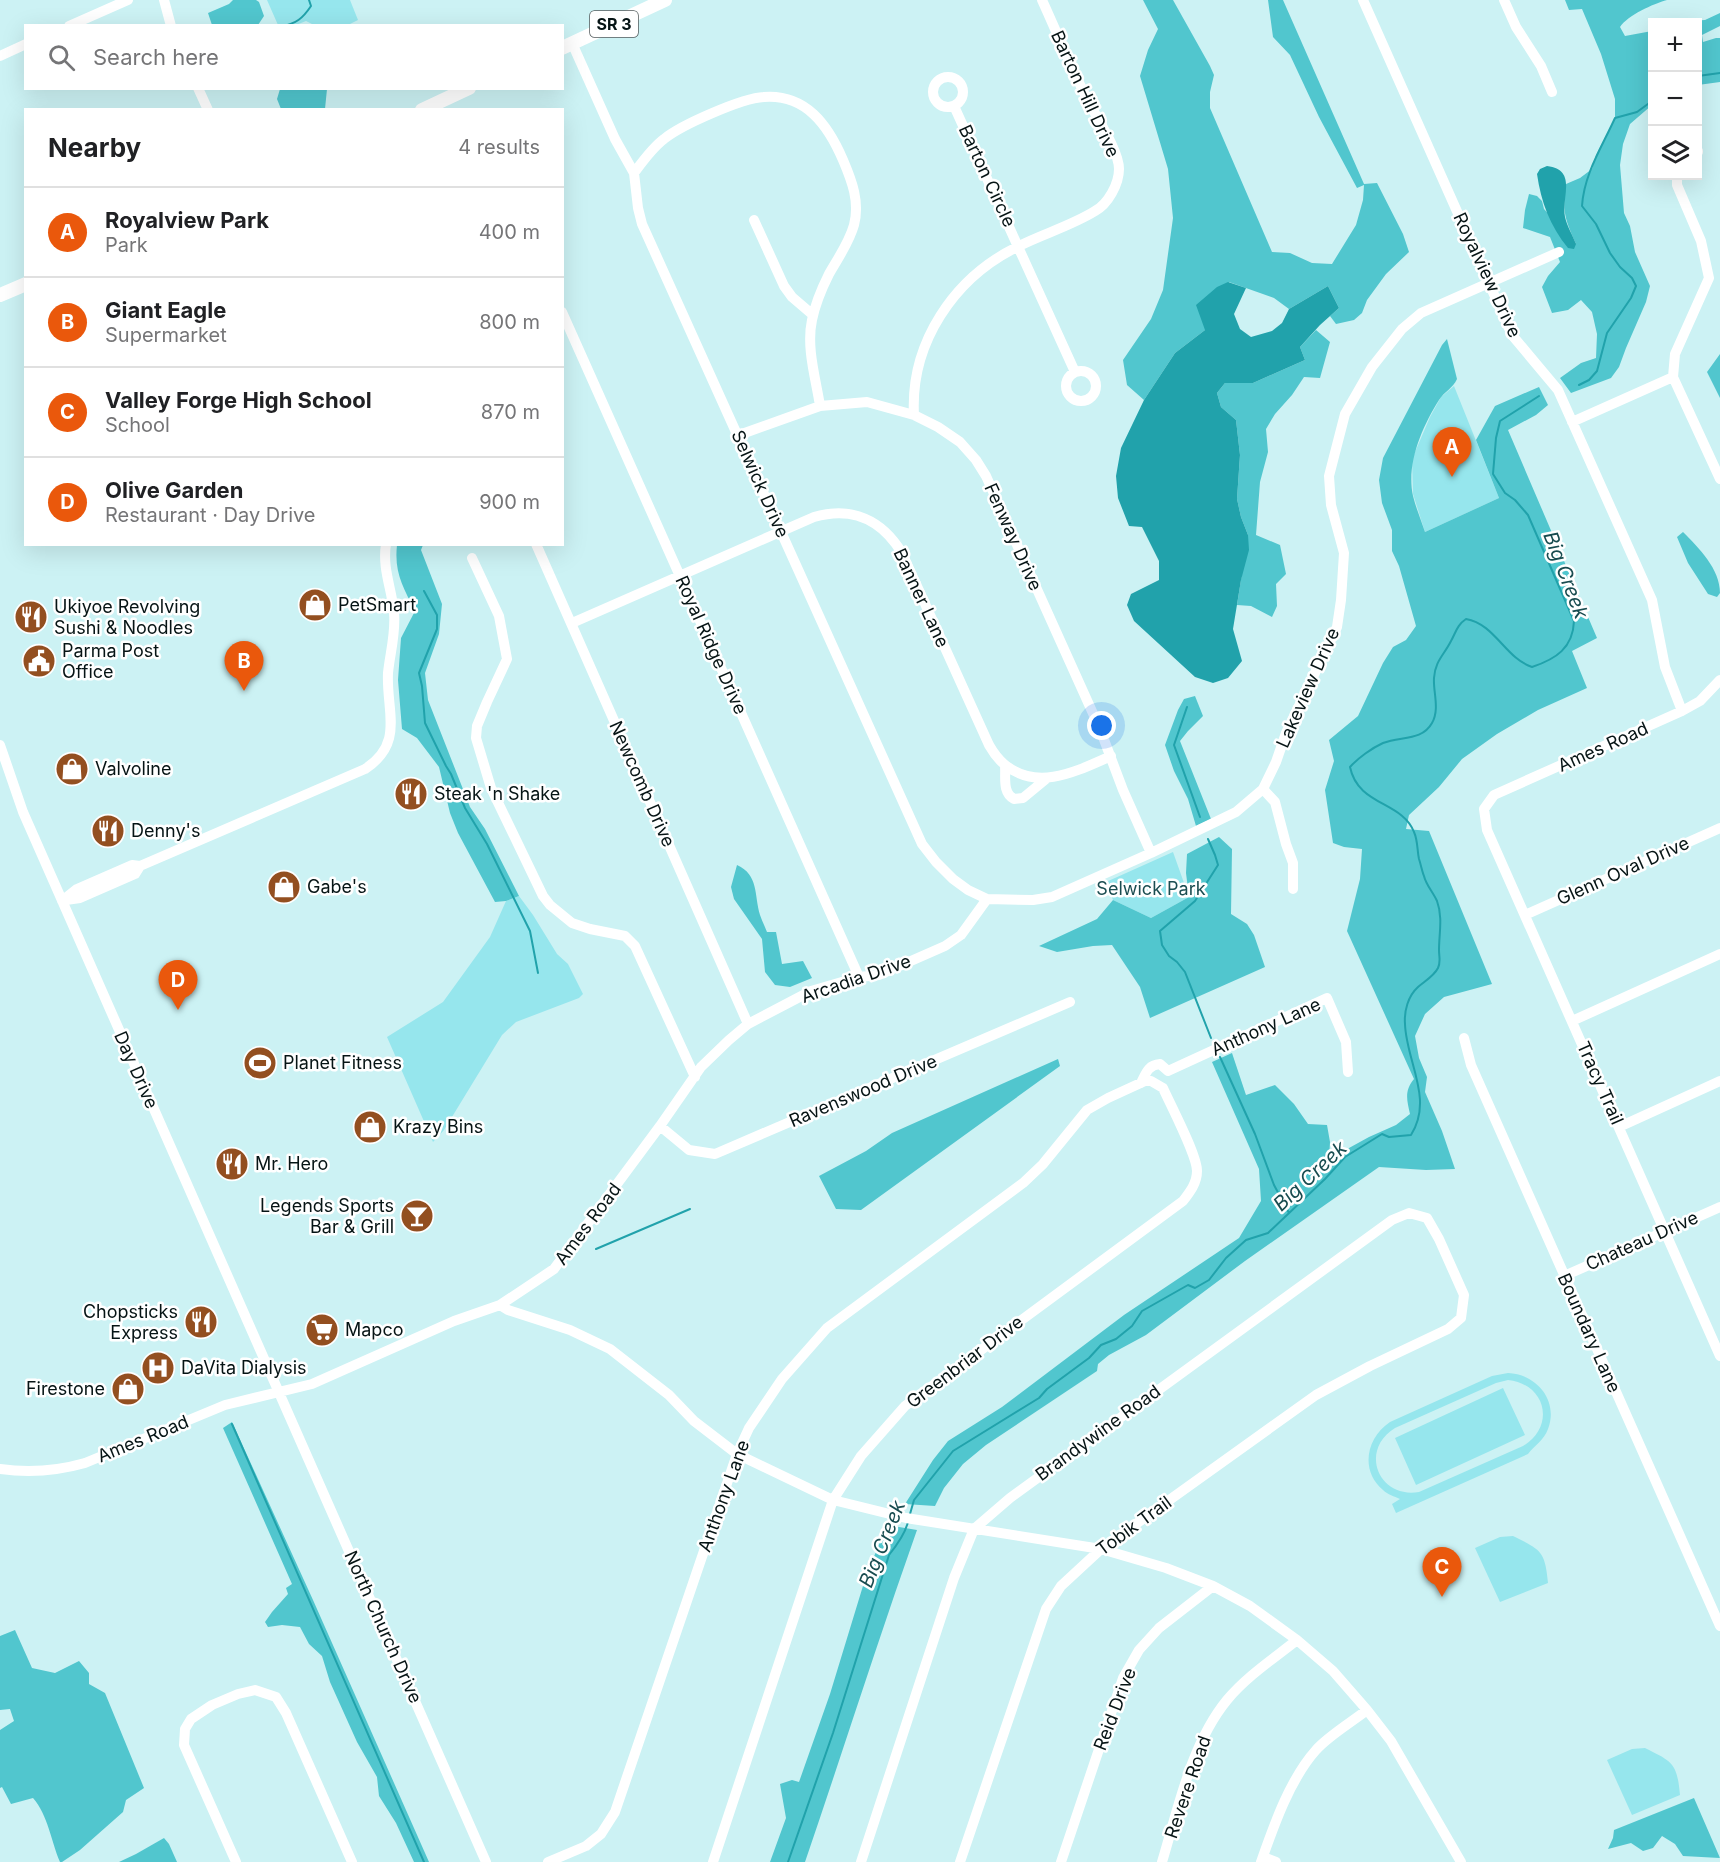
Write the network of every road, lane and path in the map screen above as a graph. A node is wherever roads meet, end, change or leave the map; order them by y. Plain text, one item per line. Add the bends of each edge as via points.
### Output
1 (128, 0) edge
2 (164, 0) edge
3 (665, 0) edge
4 (1042, 0) edge
5 (1363, 0) edge
6 (1504, 0) edge
7 (74, 24) edge
8 (170, 24) edge
9 (567, 45) edge
10 (24, 46) edge
11 (0, 56) edge
12 (199, 90) edge
13 (465, 90) edge
14 (1552, 92) dead end
15 (954, 106) dead end
16 (207, 108) edge
17 (426, 108) edge
18 (634, 173) junction
19 (1677, 180) edge
20 (754, 220) dead end
21 (1019, 246) junction
22 (1560, 252) dead end
23 (1714, 278) edge
24 (1489, 283) junction
25 (24, 285) edge
26 (0, 295) edge
27 (813, 315) junction
28 (564, 316) edge
29 (1075, 372) dead end
30 (1673, 377) junction
31 (820, 406) junction
32 (914, 415) junction
33 (1572, 422) junction
34 (739, 435) junction
35 (1720, 479) edge
36 (782, 531) junction
37 (386, 546) edge
38 (537, 546) edge
39 (472, 558) dead end
40 (680, 575) junction
41 (572, 623) junction
42 (1720, 680) edge
43 (1682, 711) junction
44 (0, 745) edge
45 (1111, 756) junction
46 (1005, 765) junction
47 (1046, 779) junction
48 (1263, 789) junction
49 (1484, 809) joint
50 (1720, 828) edge
51 (1151, 853) junction
52 (1293, 889) dead end
53 (987, 899) junction
54 (62, 901) junction
55 (1525, 915) junction
56 (1720, 954) edge
57 (859, 977) junction
58 (1070, 1002) dead end
59 (1572, 1021) junction
60 (748, 1024) junction
61 (1464, 1038) dead end
62 (1168, 1071) junction
63 (1348, 1072) dead end
64 (695, 1077) junction
65 (1720, 1081) edge
66 (1141, 1083) junction
67 (1162, 1088) junction
68 (660, 1126) junction
69 (1619, 1127) junction
70 (1720, 1207) edge
71 (1665, 1231) junction
72 (1564, 1276) junction
73 (517, 1294) junction
74 (500, 1305) junction
75 (524, 1315) junction
76 (1461, 1318) joint
77 (1716, 1336) edge
78 (1720, 1356) edge
79 (279, 1391) junction
80 (737, 1454) junction
81 (0, 1469) edge
82 (833, 1500) junction
83 (974, 1529) junction
84 (1101, 1549) junction
85 (1213, 1586) junction
86 (1720, 1626) edge
87 (1297, 1640) junction
88 (1367, 1710) junction
89 (1262, 1860) edge
90 (236, 1862) edge
91 (352, 1862) edge
92 (486, 1862) edge
93 (548, 1862) edge
94 (712, 1862) edge
95 (861, 1862) edge
96 (960, 1862) edge
97 (1062, 1862) edge
98 (1162, 1862) edge
99 (1276, 1862) edge
100 (1461, 1862) edge

1 - 7 street
2 - 8 street
3 - 9 main road, SR 3
4 - 21 street, Barton Hill Drive via 1119,168 1116,186 1097,210
5 - 24 street, Royalview Drive
6 - 14 street via 1516,27 1542,66
9 - 18 street, Selwick Drive
10 - 11 street
12 - 16 street
13 - 17 main road
15 - 21 street, Barton Circle
18 - 27 street via 665,138 740,102 775,97 807,109 830,131 851,178 855,198 851,234
18 - 34 street, Selwick Drive via 642,224
19 - 23 street
20 - 27 street via 784,286
21 - 29 street, Barton Circle
21 - 32 street, Barton Hill Drive via 971,277 942,314 920,360
22 - 24 street, Lakeview Drive
23 - 30 street via 1675,354
24 - 33 street, Royalview Drive via 1512,335 1558,390
24 - 48 street, Lakeview Drive via 1421,313 1402,329 1372,367 1345,414 1329,476 1331,505 1344,553 1337,627
25 - 26 main road
27 - 31 street via 811,342
28 - 40 street, Royal Ridge Drive
30 - 33 street
30 - 35 street
31 - 32 street, Fenway Drive via 867,402
31 - 34 street, Fenway Drive
32 - 45 street, Fenway Drive via 960,442 982,468
33 - 43 street, Royalview Drive via 1652,600 1665,668
34 - 36 street, Selwick Drive
36 - 40 street, Banner Lane
36 - 46 street, Banner Lane via 814,517 839,513 869,520 890,535 902,553 988,746
36 - 53 street, Selwick Drive via 922,844 952,879
37 - 54 street via 385,572 394,616 388,684 392,727 381,755 373,764 140,866 132,865 77,889
38 - 41 street, Newcomb Drive
39 - 64 street via 499,616 507,659 477,726 476,738 491,788 550,905 572,923 625,936 635,946
40 - 41 street, Banner Lane
40 - 57 street, Royal Ridge Drive
41 - 60 street, Newcomb Drive
42 - 43 street, Ames Road via 1700,701
43 - 49 street, Ames Road via 1494,795
44 - 54 street, Day Drive via 23,812
45 - 47 street
45 - 51 street, Fenway Drive
46 - 47 street, Banner Lane
46 - 47 street via 1006,790 1014,800 1023,798
48 - 51 street, Lakeview Drive via 1236,812
48 - 52 street via 1275,802 1293,863
49 - 55 street, Tracy Trail via 1487,830
50 - 55 street, Glenn Oval Drive
51 - 53 street via 1052,897
53 - 57 street, Arcadia Drive via 961,935 945,946 879,975
54 - 79 street, Day Drive
55 - 59 street, Tracy Trail
56 - 59 street
57 - 60 street, Arcadia Drive via 811,991
58 - 68 street, Ravenswood Drive via 715,1154 689,1150
59 - 69 street, Tracy Trail
60 - 64 street, Ames Road
61 - 72 street, Boundary Lane via 1471,1065
62 - 63 street, Anthony Lane via 1326,998 1346,1042
62 - 66 street, Anthony Lane via 1154,1064
62 - 67 street
64 - 68 street, Ames Road
65 - 69 street
66 - 67 street via 1151,1082
66 - 80 street, Anthony Lane via 1087,1110 1023,1183 827,1328 782,1379 749,1428
67 - 82 street, Greenbriar Drive via 1196,1165 1193,1188 1183,1201 905,1406 861,1456
68 - 73 street, Ames Road via 554,1269
69 - 71 street, Tracy Trail
70 - 71 street, Chateau Drive
71 - 72 street, Chateau Drive
71 - 77 street, Tracy Trail
72 - 86 street, Boundary Lane
73 - 74 street, Ames Road
73 - 75 street
74 - 75 street
74 - 79 street, Ames Road via 454,1321 312,1384
75 - 80 street via 610,1349
76 - 83 street, Brandywine Road via 1464,1295 1427,1218 1409,1213 1392,1220 1010,1498
76 - 84 street, Tobik Trail via 1448,1329 1316,1395
77 - 78 street, Tracy Trail
79 - 81 street, Ames Road via 225,1405 85,1463 39,1472
79 - 92 street, North Church Drive
80 - 82 street
80 - 93 street, Anthony Lane via 615,1812 601,1834 586,1846
82 - 83 street
82 - 94 street, Greenbriar Drive
83 - 84 street
83 - 95 street, Brandywine Road via 954,1578
84 - 85 street
84 - 96 street, Tobik Trail via 1061,1586 1046,1609
85 - 87 street via 1250,1605
85 - 97 street, Reid Drive via 1158,1628 1123,1678
87 - 88 street via 1333,1671
87 - 98 street, Revere Road via 1252,1675 1227,1700 1210,1726 1196,1753
88 - 89 street via 1311,1756 1282,1808
88 - 100 street via 1391,1742
89 - 99 street
90 - 91 street via 184,1745 185,1729 212,1705 255,1690 276,1697 286,1713

